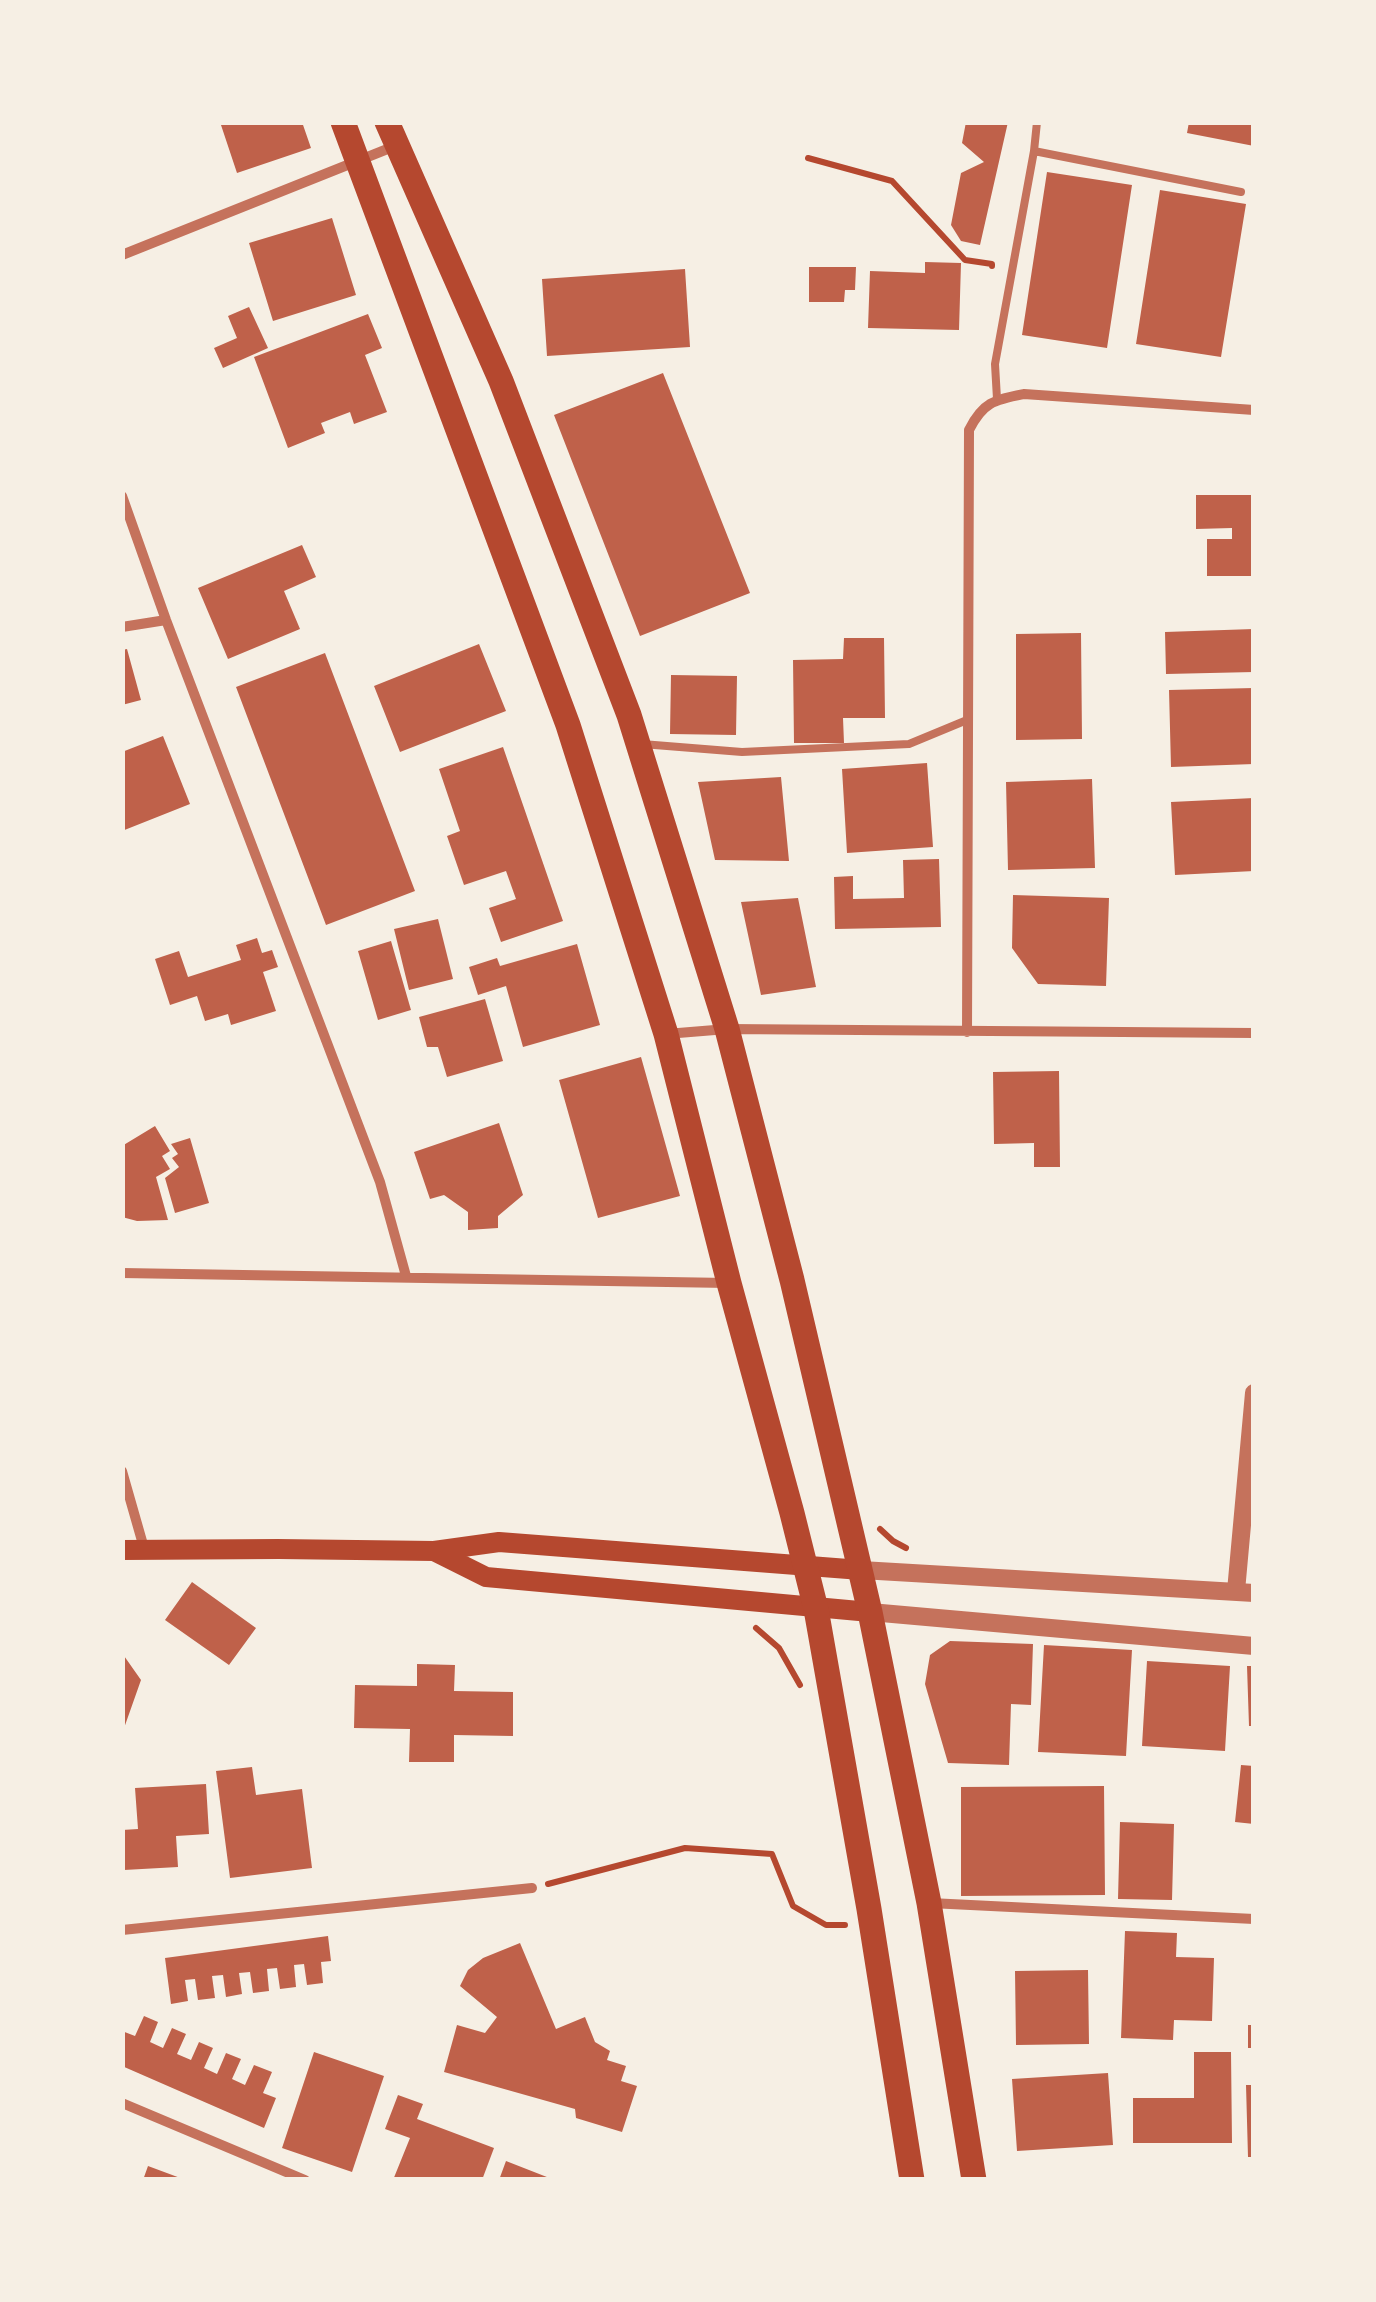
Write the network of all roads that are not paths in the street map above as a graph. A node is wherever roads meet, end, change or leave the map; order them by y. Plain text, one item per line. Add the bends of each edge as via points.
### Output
1 (343, 122) edge
2 (1037, 122) edge
3 (392, 134) edge
4 (1034, 151) junction
5 (357, 161) junction
6 (1242, 192) dead end
7 (122, 255) edge
8 (997, 399) junction
9 (1254, 410) edge
10 (122, 496) edge
11 (166, 620) junction
12 (122, 628) edge
13 (967, 720) junction
14 (638, 744) junction
15 (728, 1028) junction
16 (967, 1032) junction
17 (1254, 1033) edge
18 (666, 1034) junction
19 (122, 1273) edge
20 (406, 1276) junction
21 (729, 1282) junction
22 (1254, 1394) edge
23 (122, 1470) edge
24 (144, 1548) junction
25 (122, 1550) edge
26 (434, 1551) junction
27 (806, 1567) junction
28 (860, 1570) junction
29 (1245, 1592) edge
30 (816, 1608) junction
31 (870, 1612) junction
32 (1254, 1646) edge
33 (532, 1888) road end
34 (929, 1903) junction
35 (1254, 1919) edge
36 (122, 1930) edge
37 (122, 2103) edge
38 (305, 2180) edge
39 (912, 2180) edge
40 (974, 2180) edge

1 - 5 main road
2 - 4 lane
3 - 5 street
3 - 14 main road via 501,381
4 - 6 lane
4 - 8 lane via 995,364
5 - 7 street
5 - 18 main road via 568,726
8 - 9 street via 1024,394
8 - 13 street via 979,410 969,430
10 - 11 street
11 - 12 street
11 - 20 street via 380,1182
13 - 14 lane via 909,744 742,752
13 - 16 street
14 - 15 main road
15 - 16 street
15 - 18 street
15 - 28 main road
16 - 17 street
18 - 21 main road
19 - 20 street
20 - 21 street
21 - 27 main road
22 - 29 street
23 - 24 street
24 - 25 main road
24 - 26 main road
26 - 27 main road via 498,1542
26 - 30 main road via 486,1577
27 - 28 main road
27 - 30 main road
28 - 29 street
28 - 31 main road
30 - 31 main road
30 - 39 main road
31 - 32 street
31 - 34 main road
33 - 36 street
34 - 35 street
34 - 40 main road
37 - 38 street

